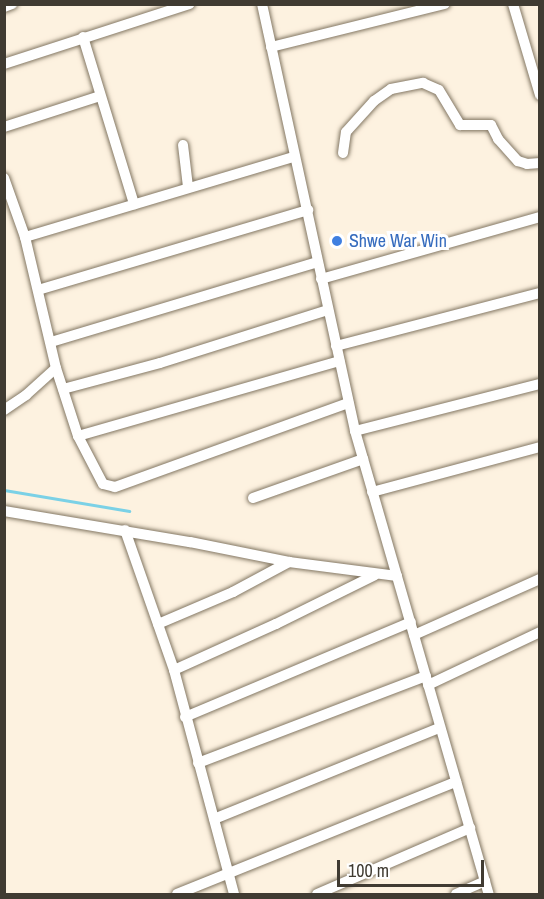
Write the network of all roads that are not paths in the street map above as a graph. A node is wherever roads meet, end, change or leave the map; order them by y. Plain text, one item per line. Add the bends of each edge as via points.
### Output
1 (12, 4) edge
2 (190, 4) edge
3 (262, 4) edge
4 (445, 4) edge
5 (513, 4) edge
6 (4, 7) edge
7 (83, 38) junction
8 (271, 47) junction
9 (4, 64) edge
10 (540, 95) edge
11 (100, 96) junction
12 (4, 128) edge
13 (183, 146) dead end
14 (342, 153) dead end
15 (294, 157) junction
16 (540, 163) edge
17 (4, 178) edge
18 (188, 187) junction
19 (134, 204) junction
20 (308, 210) junction
21 (540, 217) edge
22 (25, 237) junction
23 (317, 261) junction
24 (321, 279) junction
25 (38, 290) junction
26 (540, 293) edge
27 (328, 310) junction
28 (51, 342) junction
29 (336, 346) junction
30 (339, 361) junction
31 (56, 368) junction
32 (540, 384) edge
33 (63, 389) junction
34 (348, 403) junction
35 (4, 410) edge
36 (355, 432) junction
37 (78, 436) junction
38 (540, 447) edge
39 (363, 459) junction
40 (372, 492) junction
41 (253, 498) dead end
42 (4, 511) edge
43 (125, 530) junction
44 (289, 562) junction
45 (375, 575) junction
46 (398, 576) junction
47 (540, 579) edge
48 (411, 622) junction
49 (158, 624) junction
50 (540, 632) edge
51 (414, 635) junction
52 (174, 669) junction
53 (427, 681) junction
54 (184, 717) junction
55 (439, 728) junction
56 (198, 763) junction
57 (456, 782) junction
58 (214, 819) junction
59 (470, 828) junction
60 (228, 876) junction
61 (485, 881) junction
62 (177, 894) edge
63 (234, 894) edge
64 (317, 894) edge
65 (456, 894) edge
66 (489, 894) edge

1 - 6 street
2 - 7 street
3 - 8 street
4 - 8 street
5 - 10 street
7 - 9 street
7 - 11 street
8 - 15 street
11 - 12 street
11 - 19 street
13 - 18 street
14 - 16 street via 346,132 374,101 401,86 423,83 439,90 460,125 490,125 518,160
15 - 18 street
15 - 20 street
17 - 22 street
18 - 19 street
19 - 22 street
20 - 23 street
20 - 25 street
21 - 24 street
22 - 25 street
23 - 24 street
23 - 28 street
24 - 27 street
25 - 28 street
26 - 29 street
27 - 29 street
27 - 33 street
28 - 31 street
29 - 30 street
30 - 34 street
30 - 37 street
31 - 33 street
31 - 35 street
32 - 36 street
33 - 37 street
34 - 36 street
34 - 37 street via 115,487 103,484
36 - 39 street
38 - 40 street
39 - 40 street
39 - 41 street
40 - 46 street
42 - 43 street
43 - 44 street
43 - 49 street
44 - 45 street
44 - 49 street
45 - 46 street
45 - 52 street
46 - 48 street
47 - 51 street
48 - 51 street
48 - 54 street
49 - 52 street
50 - 53 street
51 - 53 street
52 - 54 street
53 - 55 street
53 - 56 street
54 - 56 street
55 - 57 street
55 - 58 street
56 - 58 street
57 - 59 street
57 - 60 street
58 - 60 street
59 - 61 street
59 - 64 street
60 - 62 street
60 - 63 street
61 - 65 street
61 - 66 street

